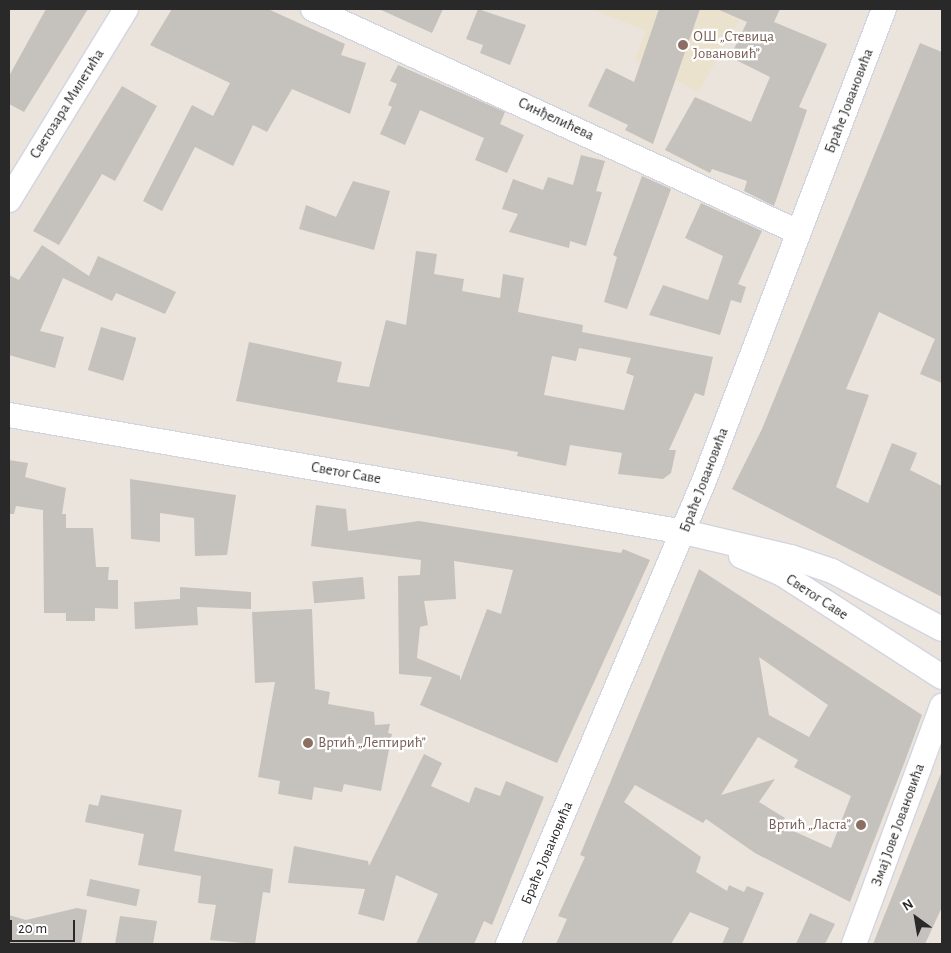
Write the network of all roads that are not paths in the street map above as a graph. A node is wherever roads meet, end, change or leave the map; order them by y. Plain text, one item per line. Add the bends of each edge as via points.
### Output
1 (126, 9) edge
2 (314, 9) edge
3 (884, 9) edge
4 (9, 200) edge
5 (798, 232) junction
6 (9, 415) edge
7 (684, 532) junction
8 (942, 629) edge
9 (942, 677) edge
10 (942, 706) edge
11 (508, 944) edge
12 (854, 944) edge

1 - 4 street, Светозара Милетића
2 - 5 street, Синђелићева
3 - 5 street, Браће Јовановића
5 - 7 street, Браће Јовановића
6 - 7 street, Светог Саве
7 - 8 street, Светог Саве via 791,557 832,571
7 - 9 street, Светог Саве via 782,574
7 - 11 street, Браће Јовановића
10 - 12 street, Змај Јове Јовановића

